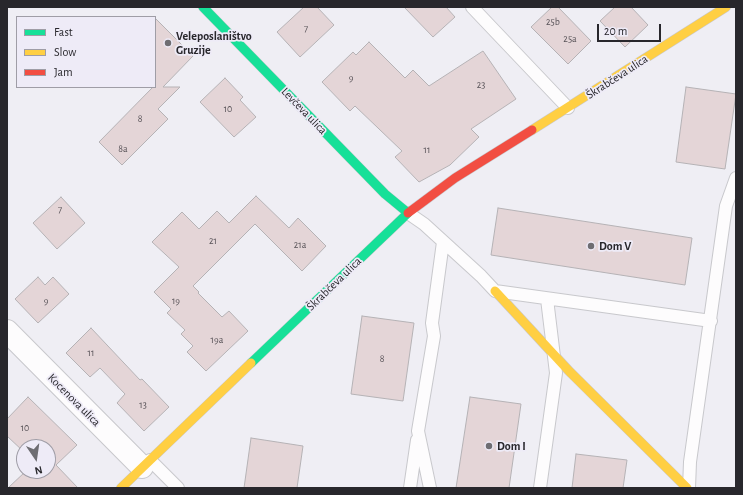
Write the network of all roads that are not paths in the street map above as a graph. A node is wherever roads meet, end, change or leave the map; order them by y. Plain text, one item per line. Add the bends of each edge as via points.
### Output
1 (203, 7) edge
2 (472, 7) edge
3 (726, 7) edge
4 (568, 108) junction
5 (736, 178) edge
6 (408, 213) junction
7 (442, 242) junction
8 (495, 291) junction
9 (547, 299) junction
10 (711, 321) junction
11 (7, 331) edge
12 (554, 354) junction
13 (418, 431) junction
14 (146, 464) junction
15 (121, 488) edge
16 (178, 488) edge
17 (410, 488) edge
18 (430, 488) edge
19 (540, 488) edge
20 (688, 488) edge

1 - 6 street, Levčeva ulica via 385,194
2 - 4 lane
3 - 4 street, Škrabčeva ulica
4 - 6 street, Škrabčeva ulica via 455,178
5 - 10 lane via 726,206
6 - 7 lane via 424,224
6 - 14 street, Škrabčeva ulica
7 - 8 lane
7 - 13 lane via 432,322 434,336
8 - 9 lane
8 - 12 street
9 - 10 lane
9 - 12 lane
10 - 20 lane
11 - 14 street, Kocenova ulica
12 - 19 lane via 556,373
12 - 20 street
13 - 17 lane
13 - 18 lane
14 - 15 street, Škrabčeva ulica
14 - 16 lane

